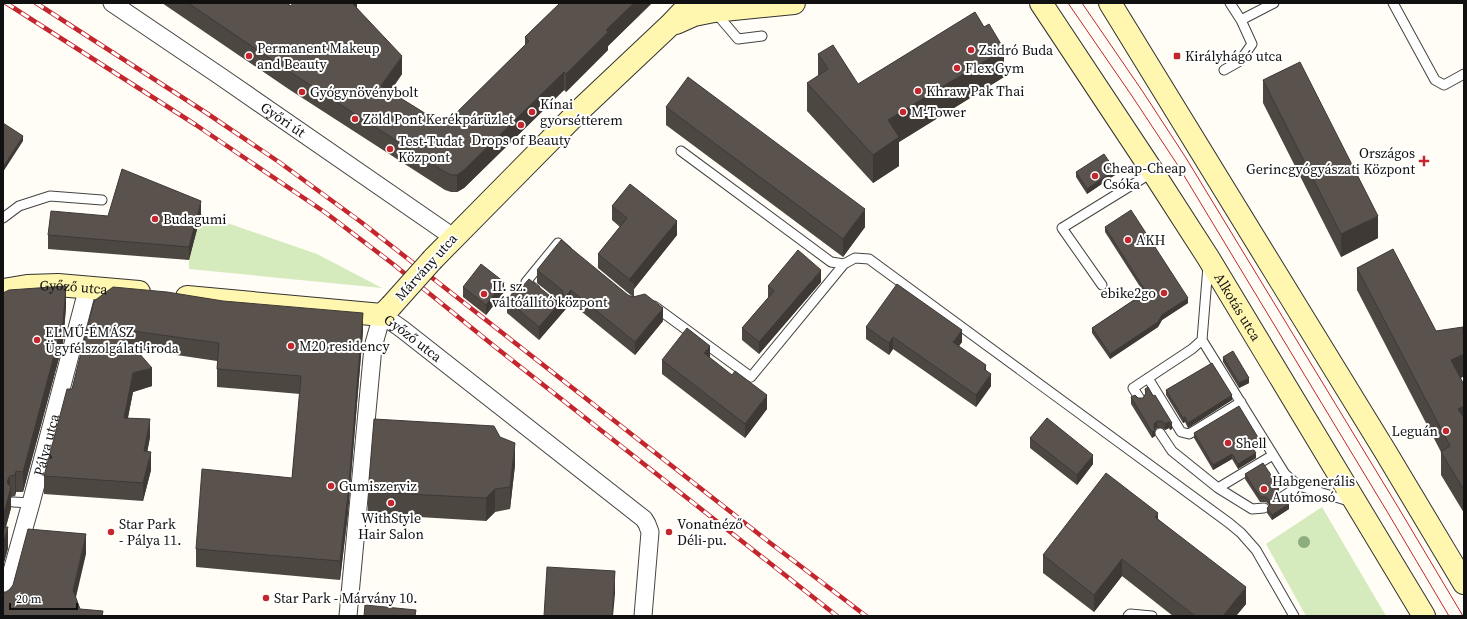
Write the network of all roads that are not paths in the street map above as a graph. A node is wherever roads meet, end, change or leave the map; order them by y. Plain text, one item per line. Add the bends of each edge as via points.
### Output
1 (112, 3) edge
2 (691, 3) edge
3 (794, 3) edge
4 (1110, 3) edge
5 (1230, 3) edge
6 (1274, 3) edge
7 (1393, 3) edge
8 (1041, 5) edge
9 (714, 11) junction
10 (1241, 20) junction
11 (670, 25) junction
12 (762, 36) dead end
13 (1224, 70) dead end
14 (1464, 74) edge
15 (681, 151) dead end
16 (1153, 172) junction
17 (102, 200) dead end
18 (3, 218) edge
19 (453, 237) junction
20 (576, 259) edge
21 (1209, 259) junction
22 (844, 264) junction
23 (1102, 285) dead end
24 (88, 287) junction
25 (3, 290) edge
26 (542, 295) edge
27 (646, 300) edge
28 (386, 311) junction
29 (1202, 340) junction
30 (1148, 378) junction
31 (1140, 398) edge
32 (1241, 402) junction
33 (1160, 433) dead end
34 (1273, 455) junction
35 (1299, 486) junction
36 (1218, 488) junction
37 (1282, 497) edge
38 (13, 502) dead end
39 (31, 503) junction
40 (1358, 505) junction
41 (1264, 508) dead end
42 (1464, 583) edge
43 (3, 602) edge
44 (348, 616) edge
45 (643, 616) edge
46 (1128, 616) edge
47 (1152, 616) edge
48 (1294, 616) edge
49 (1424, 616) edge

1 - 19 street, Győri út
2 - 11 main road, Márvány utca
3 - 9 main road, Márvány utca
4 - 42 main road
5 - 10 lane
6 - 10 lane
7 - 14 lane via 1435,80 1444,85
8 - 16 main road, Alkotás utca
9 - 11 main road, Márvány utca via 694,15
9 - 12 lane via 738,40
10 - 13 lane via 1252,44 1240,61
11 - 19 main road, Márvány utca via 582,108
15 - 22 lane via 831,262
16 - 21 main road, Alkotás utca
16 - 23 lane via 1062,228
17 - 18 lane via 50,196 19,206
19 - 28 main road, Márvány utca, bridge
20 - 26 lane via 558,243 526,282
21 - 29 lane
21 - 40 main road, Alkotás utca
22 - 27 lane via 751,377
22 - 48 lane via 855,258 869,259 1229,523 1256,550
24 - 25 main road, Győző utca via 58,284
24 - 28 main road, Győző utca
24 - 39 street, Pálya utca
28 - 44 street, Márvány utca via 373,347
28 - 45 street, Győző utca via 402,329 644,519 650,532
29 - 30 lane
29 - 32 lane
30 - 31 lane via 1133,388
30 - 32 lane via 1181,432 1189,434
32 - 34 lane
33 - 36 lane via 1172,451
34 - 35 lane via 1285,474
34 - 36 lane
35 - 37 lane
35 - 40 lane
36 - 41 lane via 1252,509
38 - 39 lane
39 - 43 street, Pálya utca
40 - 49 main road, Alkotás utca
46 - 47 lane

